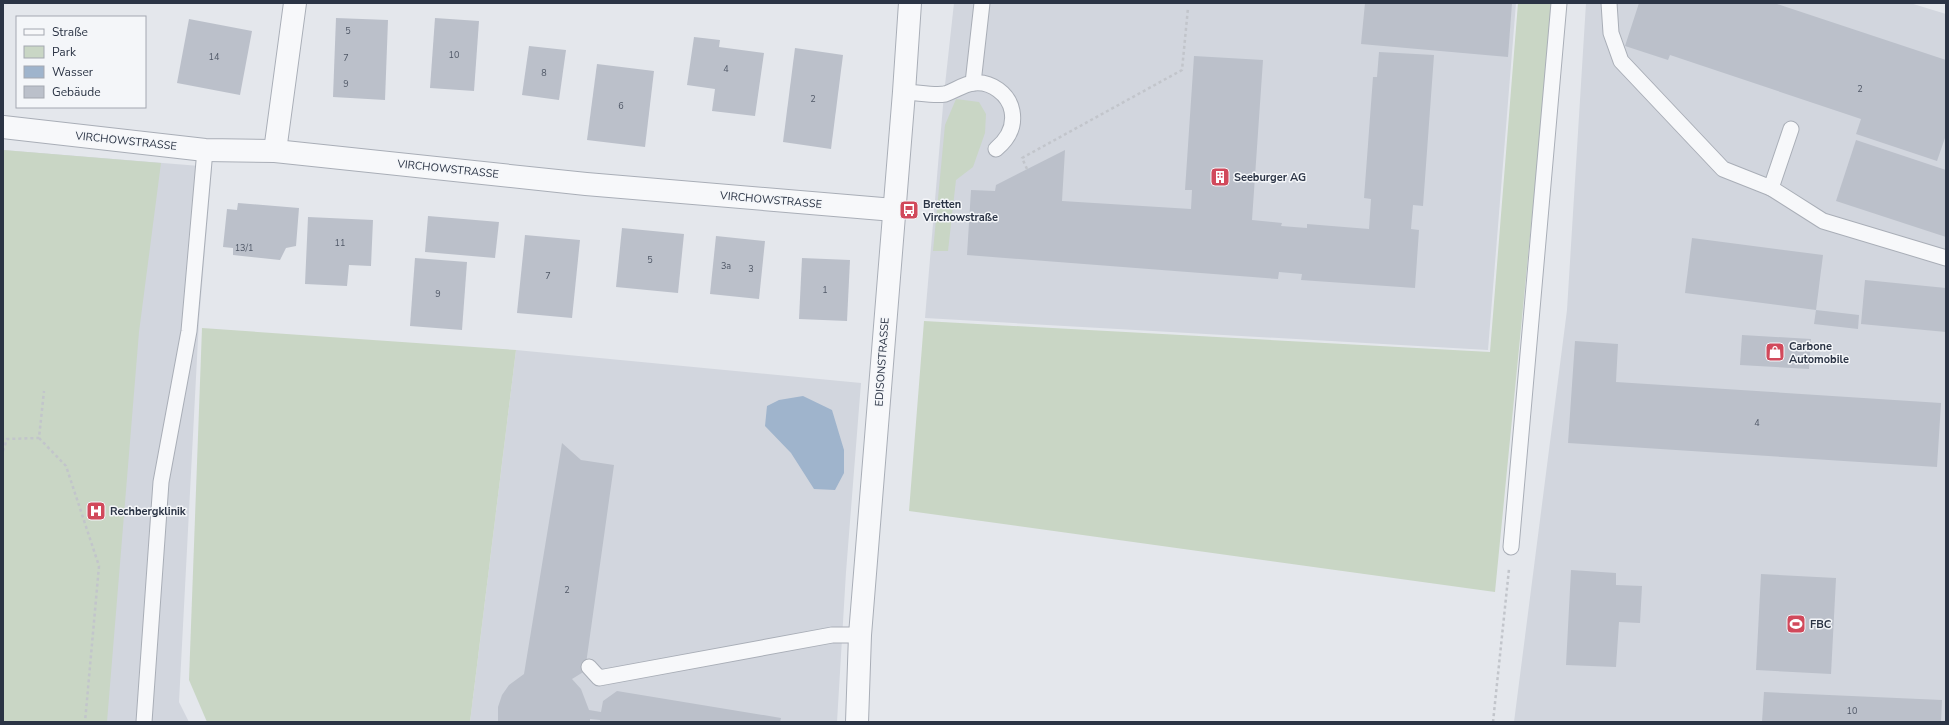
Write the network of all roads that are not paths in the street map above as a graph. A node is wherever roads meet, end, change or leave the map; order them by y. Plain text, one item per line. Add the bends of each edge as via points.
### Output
1 (295, 3) edge
2 (910, 3) edge
3 (982, 3) edge
4 (1559, 3) edge
5 (1609, 3) edge
6 (973, 83) junction
7 (904, 92) junction
8 (3, 127) edge
9 (1791, 129) dead end
10 (996, 149) dead end
11 (205, 150) junction
12 (275, 151) junction
13 (1771, 188) junction
14 (894, 210) junction
15 (1946, 258) edge
16 (1511, 547) road end
17 (860, 635) junction
18 (589, 667) dead end
19 (144, 722) edge
20 (857, 722) edge

1 - 12 street
2 - 7 street, EDISONSTRASSE
3 - 6 lane
4 - 16 lane
5 - 13 lane via 1611,33 1621,61 1723,169
6 - 7 lane via 944,94
6 - 10 lane via 985,83 995,88 1005,95 1011,106 1011,130 1006,141
7 - 14 street, EDISONSTRASSE
8 - 11 street, VIRCHOWSTRASSE
9 - 13 lane
11 - 12 street, VIRCHOWSTRASSE
11 - 19 lane via 189,332 161,482
12 - 14 street, VIRCHOWSTRASSE via 586,184
13 - 15 lane via 1823,221
14 - 17 street, EDISONSTRASSE
17 - 18 lane via 832,635 599,678
17 - 20 street, EDISONSTRASSE

